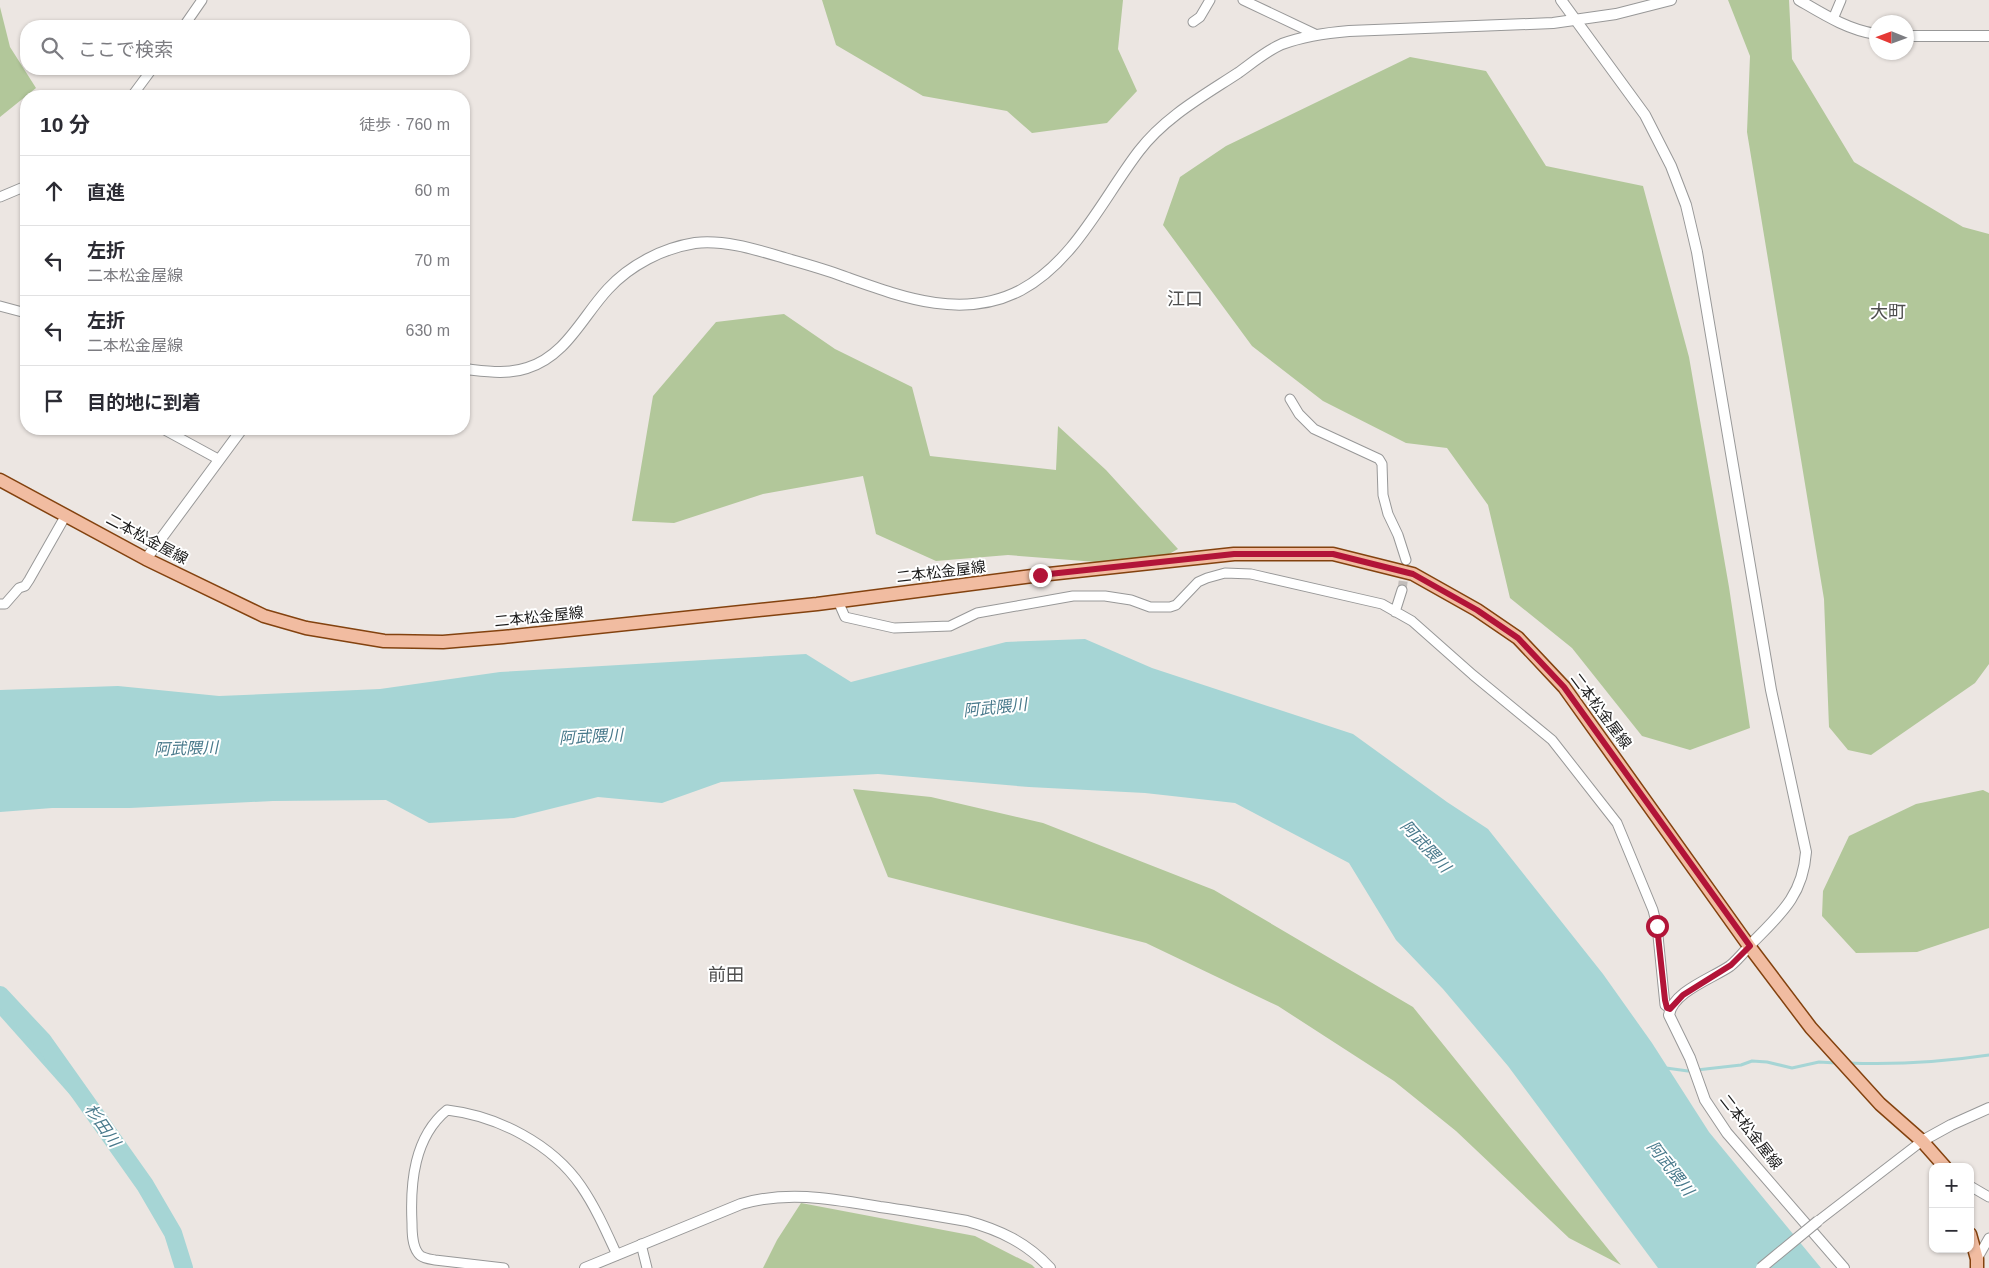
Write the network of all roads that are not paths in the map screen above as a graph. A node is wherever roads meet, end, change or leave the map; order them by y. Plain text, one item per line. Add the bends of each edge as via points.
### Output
1 (202, 0) edge
2 (1210, 0) edge
3 (1243, 0) edge
4 (1561, 0) edge
5 (1671, 0) edge
6 (1798, 0) edge
7 (1841, 0) edge
8 (1833, 19) junction
9 (188, 20) edge
10 (1576, 20) junction
11 (1194, 22) dead end
12 (1869, 33) edge
13 (1315, 34) junction
14 (1914, 36) edge
15 (1989, 36) edge
16 (148, 75) edge
17 (136, 90) edge
18 (20, 189) edge
19 (0, 197) edge
20 (0, 306) edge
21 (20, 311) edge
22 (470, 369) edge
23 (1290, 399) dead end
24 (174, 435) edge
25 (237, 435) edge
26 (218, 460) junction
27 (0, 480) edge
28 (66, 515) junction
29 (146, 559) junction
30 (1406, 560) tunnel mouth
31 (1402, 590) tunnel mouth
32 (838, 601) junction
33 (0, 604) edge
34 (1395, 612) junction
35 (1750, 946) junction
36 (1670, 1009) junction
37 (1989, 1108) edge
38 (1922, 1141) junction
39 (1941, 1163) edge
40 (1974, 1188) edge
41 (1989, 1197) edge
42 (1818, 1221) joint
43 (1989, 1238) edge
44 (641, 1244) junction
45 (1974, 1251) edge
46 (617, 1255) junction
47 (1977, 1263) edge
48 (597, 1266) edge
49 (504, 1268) edge
50 (585, 1268) edge
51 (647, 1268) edge
52 (1050, 1268) edge
53 (1761, 1268) edge
54 (1844, 1268) edge

1 - 9 street
2 - 11 street
3 - 13 street
4 - 10 street
5 - 10 street
6 - 8 street
7 - 8 street
8 - 12 street
10 - 13 street
10 - 35 street via 1645,115 1686,205 1697,252 1771,690 1806,852 1805,869 1792,901
13 - 22 street via 1278,46 1166,123 1139,151 1061,259 1035,282 1002,298 979,304 935,304 741,245 697,243 654,256 622,276 571,337 540,363 509,372
14 - 15 street
16 - 17 street
18 - 19 street
20 - 21 street
23 - 30 street via 1314,429 1379,459 1388,514
24 - 26 street
25 - 26 street
26 - 29 street
27 - 28 main road, 二本松金屋線
28 - 29 main road, 二本松金屋線
28 - 33 street via 25,586 19,588 5,604
29 - 32 main road, 二本松金屋線 via 264,616 306,628 384,641 443,642 494,638
31 - 34 street
32 - 34 street via 845,617 894,628 950,626 977,613 1074,596 1105,596 1150,607 1170,607 1176,605 1198,582 1237,572 1367,599
32 - 35 main road, 二本松金屋線 via 1234,554 1333,554 1413,574 1477,610 1518,638 1564,687
34 - 36 street via 1412,622 1552,740 1617,823 1653,910 1666,1005
35 - 36 street via 1731,965 1683,995
35 - 38 main road, 二本松金屋線 via 1811,1028 1880,1104
36 - 54 street, 二本松金屋線 via 1671,1020 1690,1058 1705,1100 1727,1133
37 - 38 street
38 - 39 main road, 二本松金屋線
38 - 42 street
40 - 41 street
42 - 53 street, bridge
43 - 47 street
44 - 46 street
44 - 51 street
44 - 52 street via 754,1200 808,1196 967,1221 1012,1237 1027,1246
45 - 47 main road
46 - 48 street
46 - 49 street via 597,1212 566,1168 512,1127 490,1118 447,1110 430,1129 417,1155 410,1194 412,1234 418,1253 435,1260
48 - 50 street

